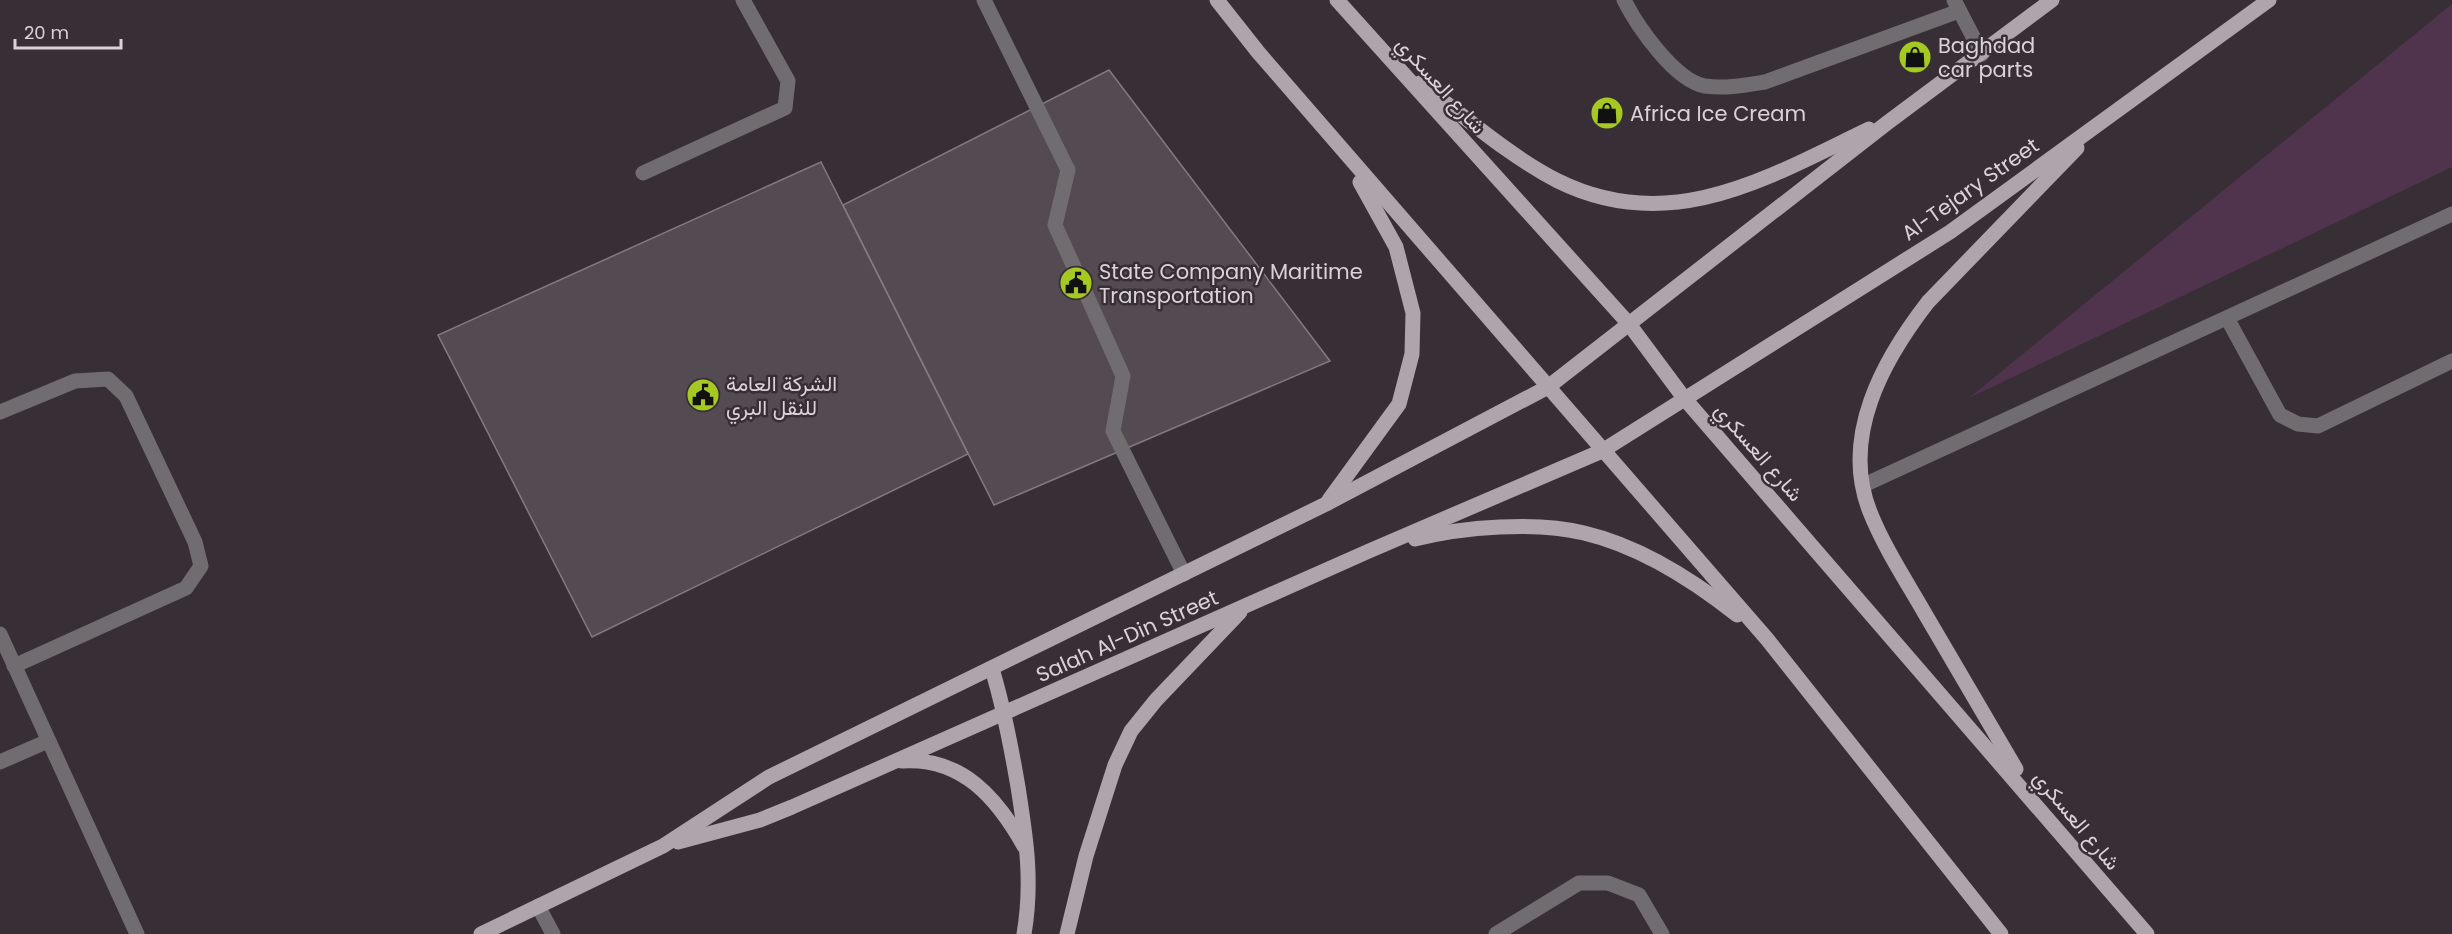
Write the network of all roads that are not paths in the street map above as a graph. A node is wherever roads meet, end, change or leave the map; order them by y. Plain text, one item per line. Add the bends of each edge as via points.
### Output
1 (743, 0) edge
2 (984, 0) edge
3 (1217, 0) edge
4 (1337, 0) edge
5 (1624, 0) edge
6 (2052, 0) edge
7 (2269, 0) edge
8 (1957, 6) edge
9 (1258, 52) junction
10 (1982, 54) junction
11 (1393, 64) junction
12 (1896, 116) junction
13 (2107, 118) junction
14 (643, 173) dead end
15 (2452, 214) edge
16 (2227, 318) junction
17 (1629, 324) junction
18 (2452, 361) edge
19 (1548, 387) junction
20 (1684, 398) junction
21 (0, 412) edge
22 (1602, 451) junction
23 (1864, 485) junction
24 (1326, 504) junction
25 (1369, 551) junction
26 (1184, 574) junction
27 (1246, 606) junction
28 (0, 634) edge
29 (1767, 639) junction
30 (14, 666) junction
31 (992, 669) junction
32 (1005, 713) junction
33 (48, 741) junction
34 (0, 762) edge
35 (893, 762) junction
36 (2035, 803) junction
37 (663, 846) junction
38 (1029, 855) junction
39 (538, 906) junction
40 (137, 934) edge
41 (482, 934) edge
42 (552, 934) edge
43 (1024, 934) edge
44 (1067, 934) edge
45 (1496, 934) edge
46 (1662, 934) edge
47 (2001, 934) edge
48 (2147, 934) edge

1 - 14 street via 788,81 785,108
2 - 26 street via 1068,170 1055,225 1123,376 1113,431
3 - 9 main road
4 - 11 main road, شارع العسكري
5 - 8 street via 1636,24 1665,59 1703,86 1734,87 1765,82
6 - 10 main road
7 - 13 main road, Al-Tejary Street
8 - 10 street
9 - 19 main road
9 - 24 main road via 1366,189 1396,247 1413,313 1413,354 1399,404
10 - 12 main road
11 - 12 main road via 1558,181 1583,191 1634,201 1685,202 1754,184
11 - 17 main road, شارع العسكري
12 - 17 main road
13 - 20 main road, Al-Tejary Street via 1950,232
13 - 23 main road via 1928,302 1906,330 1878,381 1869,407 1862,433
15 - 16 street
16 - 18 street via 2280,415 2298,424 2318,426
16 - 23 street
17 - 19 main road, Salah Al-Din Street
17 - 20 main road, شارع العسكري
19 - 22 main road
19 - 24 main road, Salah Al-Din Street
20 - 22 main road, Al-Tejary Street
20 - 36 main road, شارع العسكري
21 - 30 street via 75,381 108,379 126,396 195,542 201,566 186,588
22 - 25 main road, Salah Al-Din Street
22 - 29 main road
23 - 36 main road via 1869,510 1893,558
24 - 26 main road, Salah Al-Din Street
25 - 27 main road, Salah Al-Din Street
25 - 29 main road via 1443,532 1496,527 1584,533 1650,558 1698,584
26 - 31 main road, Salah Al-Din Street
27 - 32 main road, Salah Al-Din Street
27 - 44 main road via 1131,731 1115,765 1086,856
28 - 30 street
29 - 47 main road
30 - 33 street
31 - 32 main road
31 - 37 main road, Salah Al-Din Street via 769,777
32 - 35 main road, Salah Al-Din Street
32 - 38 main road
33 - 34 street
33 - 40 street
35 - 37 main road, Salah Al-Din Street via 760,820
35 - 38 main road via 936,763 971,779 1001,808
36 - 48 main road, شارع العسكري
37 - 39 main road, Salah Al-Din Street
38 - 43 main road via 1029,904
39 - 41 main road, Salah Al-Din Street
39 - 42 street
45 - 46 street via 1579,883 1608,883 1639,895

